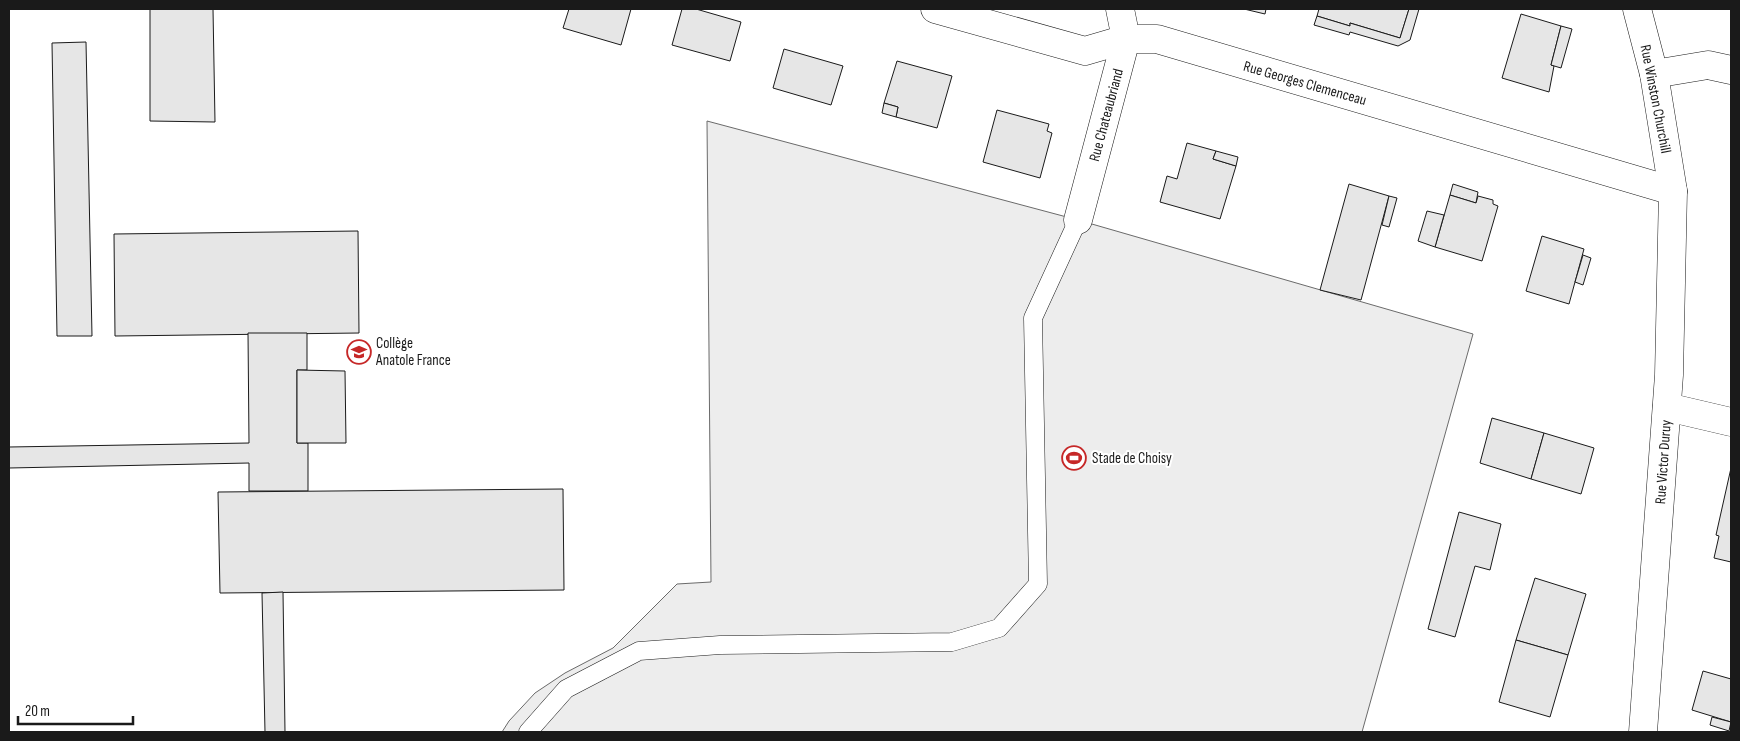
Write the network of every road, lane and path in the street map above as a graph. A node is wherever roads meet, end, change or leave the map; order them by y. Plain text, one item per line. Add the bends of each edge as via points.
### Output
1 (935, 9) edge
2 (1120, 9) edge
3 (1637, 9) edge
4 (1126, 39) junction
5 (1731, 70) edge
6 (1654, 74) junction
7 (1673, 191) junction
8 (1078, 220) joint
9 (1667, 407) junction
10 (1731, 422) edge
11 (528, 732) edge
12 (1643, 732) edge

1 - 4 street, Rue Georges Clemenceau via 1085,51
2 - 4 street, Rue Chateaubriand
3 - 6 street, Rue Winston Churchill
4 - 7 street, Rue Georges Clemenceau via 1157,39
4 - 8 street, Rue Chateaubriand
5 - 6 street via 1708,65
6 - 7 street, Rue Winston Churchill
7 - 9 street, Rue Victor Duruy
8 - 11 lane via 1033,318 1038,584 999,628 952,642 720,645 639,651 566,689
9 - 10 street
9 - 12 street, Rue Victor Duruy

